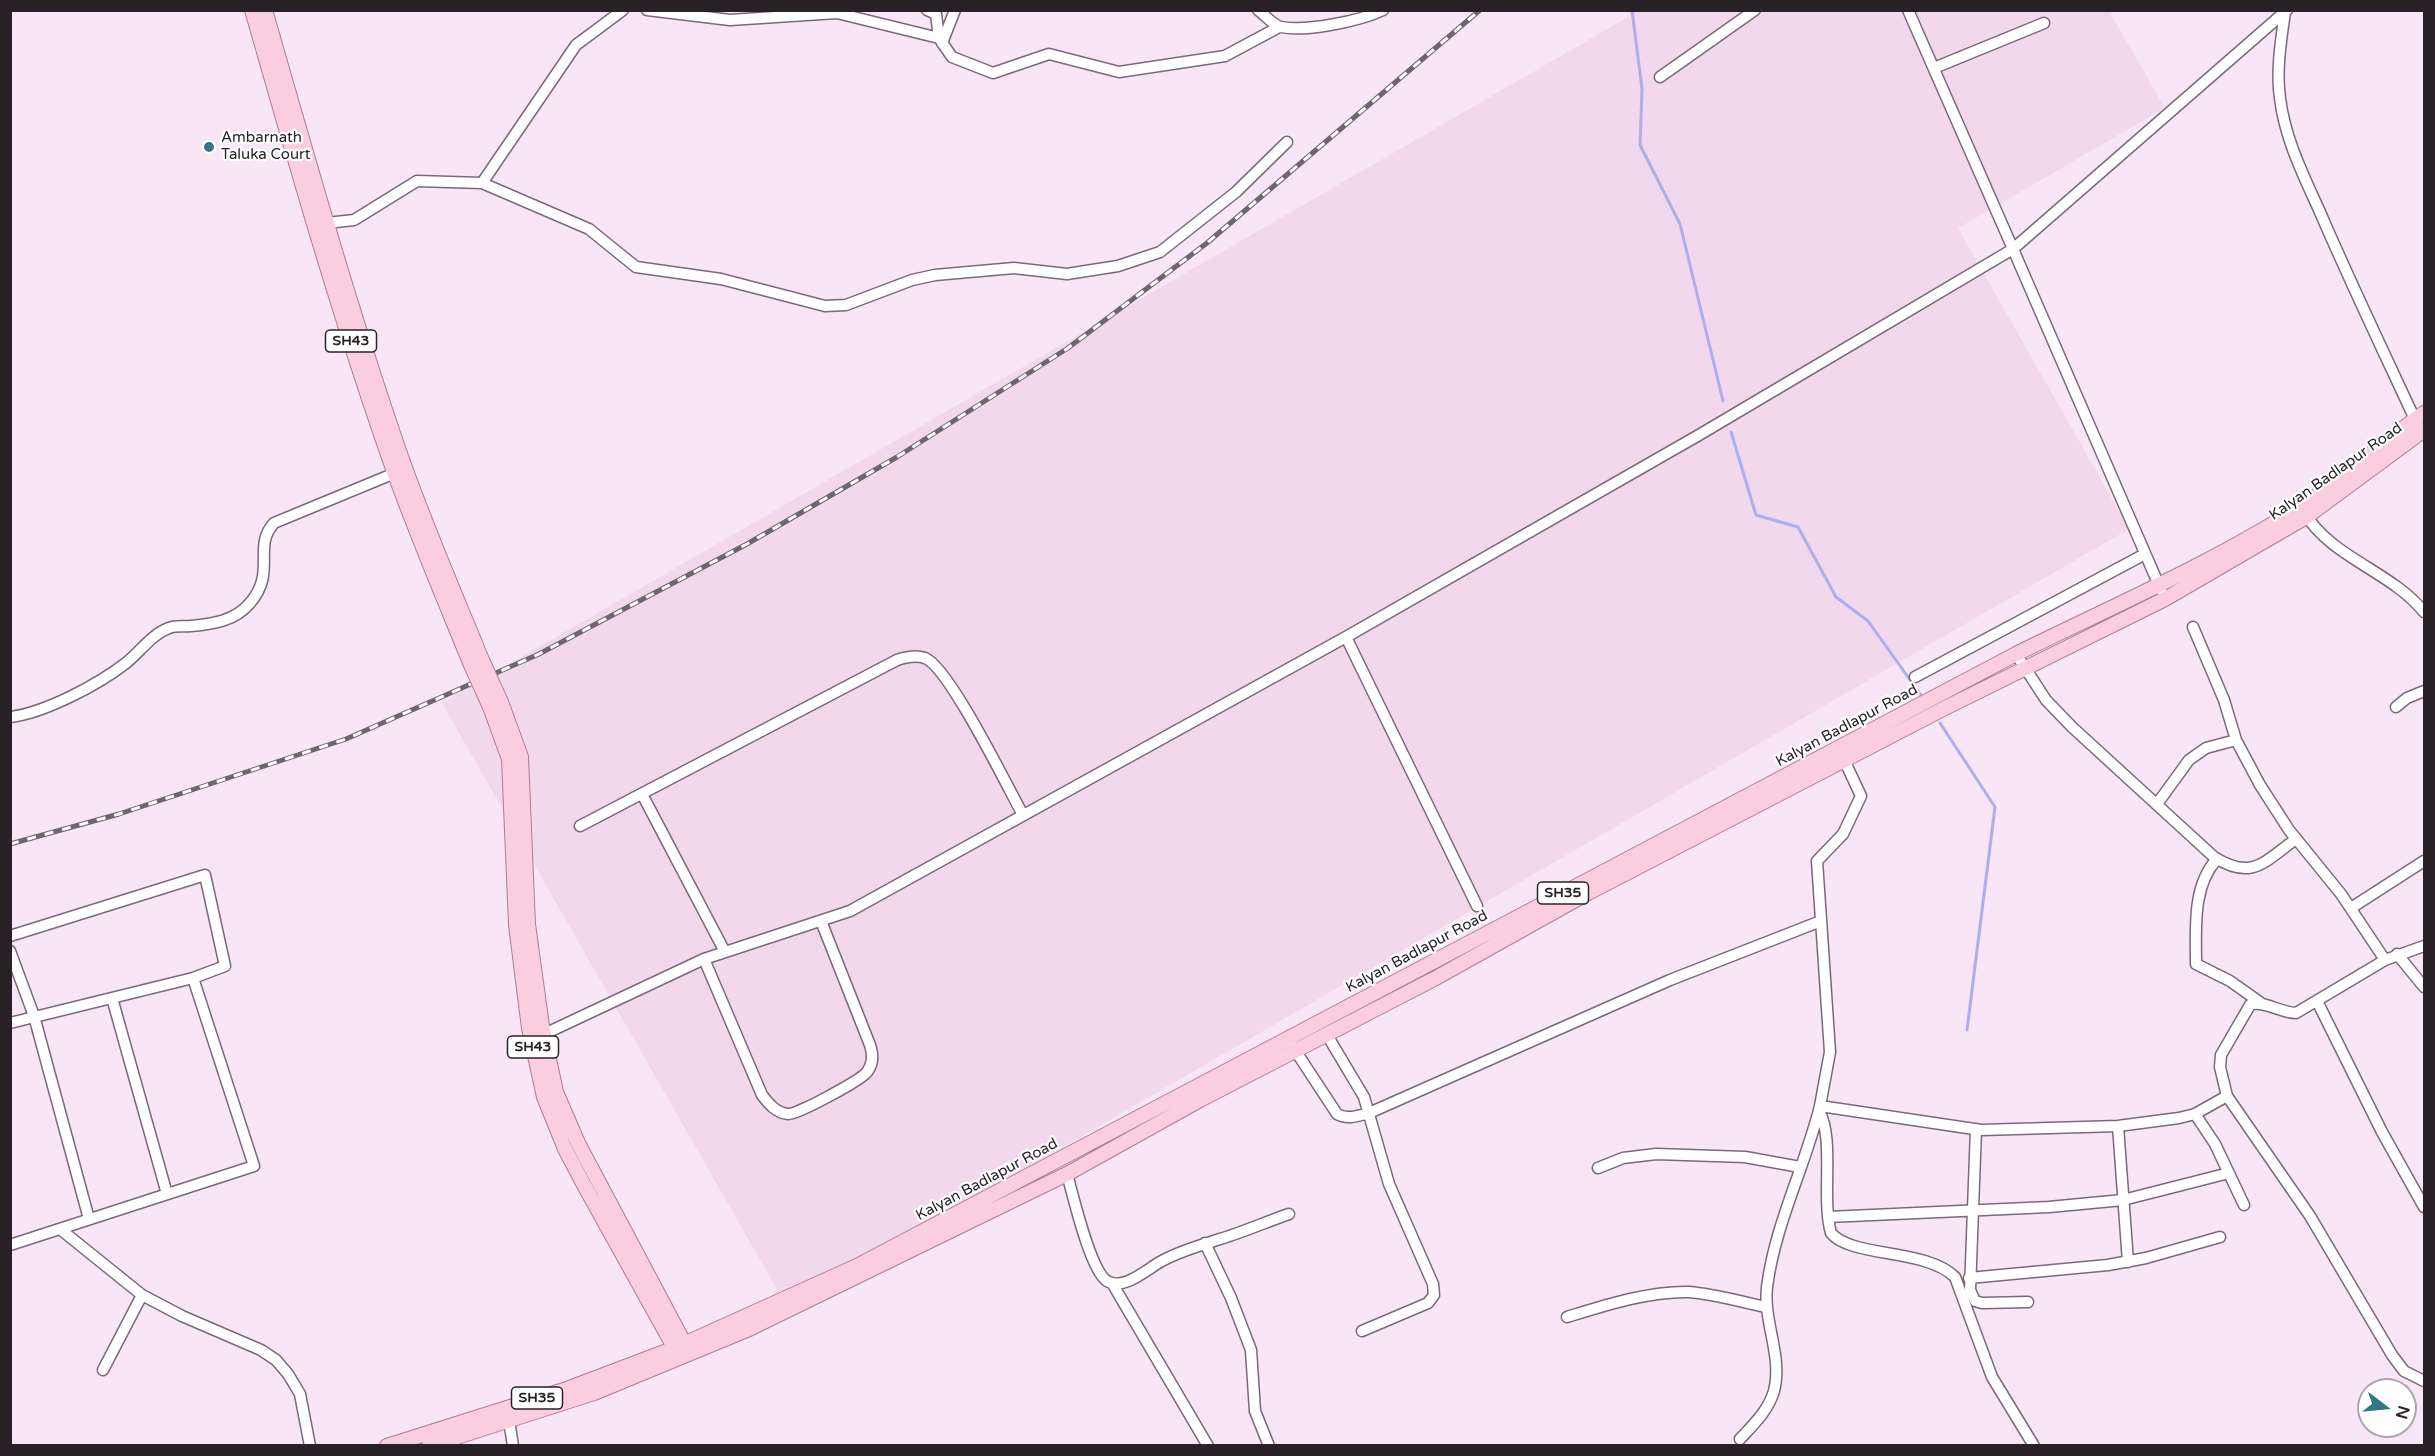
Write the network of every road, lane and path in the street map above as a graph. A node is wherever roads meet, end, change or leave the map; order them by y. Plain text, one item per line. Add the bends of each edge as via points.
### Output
1 (252, 10) edge
2 (265, 10) edge
3 (623, 10) edge
4 (647, 10) edge
5 (927, 10) edge
6 (955, 10) edge
7 (1258, 10) edge
8 (1383, 10) edge
9 (1755, 10) edge
10 (1908, 10) edge
11 (2286, 11) edge
12 (2044, 23) dead end
13 (1279, 27) junction
14 (940, 40) junction
15 (1934, 68) junction
16 (1660, 77) dead end
17 (1287, 142) dead end
18 (482, 183) junction
19 (321, 224) junction
20 (2013, 249) junction
21 (2421, 423) edge
22 (395, 473) junction
23 (2303, 512) junction
24 (2145, 554) junction
25 (2158, 584) junction
26 (2165, 599) junction
27 (2424, 612) edge
28 (2193, 627) dead end
29 (1346, 636) junction
30 (2016, 654) junction
31 (477, 662) junction
32 (2024, 668) junction
33 (1915, 678) dead end
34 (2424, 691) edge
35 (1939, 704) junction
36 (2396, 707) dead end
37 (10, 717) edge
38 (2236, 740) junction
39 (1842, 755) junction
40 (642, 794) junction
41 (2157, 804) junction
42 (1023, 815) junction
43 (580, 826) dead end
44 (2296, 839) junction
45 (1647, 855) junction
46 (2217, 859) junction
47 (2424, 861) edge
48 (1477, 906) dead end
49 (2351, 908) junction
50 (821, 921) junction
51 (1821, 921) junction
52 (10, 936) edge
53 (2424, 946) edge
54 (10, 951) edge
55 (725, 952) junction
56 (2397, 954) junction
57 (704, 959) junction
58 (2385, 960) junction
59 (193, 978) junction
60 (1394, 983) junction
61 (2424, 987) edge
62 (1402, 996) junction
63 (112, 998) junction
64 (2317, 1001) junction
65 (2261, 1003) junction
66 (34, 1016) junction
67 (10, 1023) edge
68 (1327, 1035) junction
69 (538, 1037) junction
70 (1291, 1045) junction
71 (2227, 1096) junction
72 (1820, 1108) junction
73 (1369, 1113) junction
74 (2195, 1114) junction
75 (2118, 1126) junction
76 (1976, 1129) junction
77 (1800, 1167) junction
78 (1598, 1168) dead end
79 (2229, 1173) junction
80 (1067, 1174) junction
81 (167, 1194) junction
82 (1010, 1195) junction
83 (2123, 1200) junction
84 (2244, 1205) dead end
85 (2424, 1208) edge
86 (1974, 1210) junction
87 (1289, 1214) dead end
88 (1828, 1217) junction
89 (90, 1219) junction
90 (60, 1229) junction
91 (2220, 1237) dead end
92 (1206, 1244) junction
93 (10, 1245) edge
94 (2128, 1262) junction
95 (1970, 1278) junction
96 (1112, 1283) junction
97 (142, 1295) junction
98 (2028, 1302) dead end
99 (1766, 1307) junction
100 (1568, 1317) dead end
101 (1362, 1331) dead end
102 (682, 1351) junction
103 (103, 1370) dead end
104 (2424, 1381) edge
105 (508, 1414) junction
106 (1740, 1439) dead end
107 (310, 1446) edge
108 (387, 1446) edge
109 (429, 1446) edge
110 (513, 1446) edge
111 (1208, 1446) edge
112 (1269, 1446) edge
113 (2034, 1446) edge

1 - 19 main road, SH43
2 - 19 main road, SH43
3 - 18 street via 576,45
4 - 14 street via 730,20 837,13
5 - 14 street via 936,14
6 - 14 street
7 - 13 street
8 - 13 street via 1363,20
9 - 16 street
10 - 15 street
11 - 20 street
11 - 21 street via 2279,67 2285,126 2344,268
12 - 15 street
13 - 14 street via 1225,56 1119,72 1049,54 993,73 952,57
15 - 20 street
17 - 18 street via 1236,192 1160,252 1118,266 1067,274 1014,268 935,274 846,305 825,306 721,279 636,267 589,229
18 - 19 street via 417,181 354,220
19 - 22 main road, SH43 via 362,377
19 - 31 main road, SH43
20 - 24 street
20 - 29 street via 1699,435
21 - 23 main road, Kalyan Badlapur Road / SH35
22 - 31 main road, SH43
22 - 37 street via 274,523 264,542 265,573 260,590 236,615 221,622 172,626 105,678 47,706
23 - 25 main road, Kalyan Badlapur Road / SH35
23 - 26 main road, Kalyan Badlapur Road / SH35
23 - 27 street via 2334,546 2402,590
24 - 25 street
24 - 33 street
25 - 26 street
25 - 30 main road, Kalyan Badlapur Road / SH35
26 - 32 main road, Kalyan Badlapur Road / SH35
28 - 38 street via 2224,700
29 - 42 street
29 - 48 street
30 - 32 street
30 - 35 main road, Kalyan Badlapur Road / SH35
31 - 69 main road, SH43, bridge via 495,705 515,737 523,775 528,924
32 - 35 main road, Kalyan Badlapur Road / SH35
32 - 41 street via 2046,700 2072,727
34 - 36 street
35 - 39 main road, Kalyan Badlapur Road / SH35
38 - 41 street via 2206,748 2189,760
38 - 44 street
39 - 45 main road, Kalyan Badlapur Road / SH35
39 - 51 street via 1861,796 1843,834 1817,861
40 - 42 street via 911,656 936,665 946,679
40 - 43 street
40 - 55 street
41 - 46 street
42 - 50 street via 850,912
44 - 46 street via 2248,870 2229,867
44 - 49 street
45 - 60 main road, Kalyan Badlapur Road / SH35
45 - 62 main road, Kalyan Badlapur Road / SH35
46 - 65 street via 2200,892 2196,964
47 - 49 street
49 - 58 street
50 - 55 street
50 - 57 street via 870,1045 872,1063 856,1081 795,1113 779,1111 762,1095
51 - 72 street via 1830,1052
51 - 73 street via 1670,980
52 - 59 street via 205,875 225,966
53 - 56 street
54 - 66 street
55 - 57 street
56 - 58 street
56 - 61 street
57 - 69 street
58 - 64 street
59 - 63 street
59 - 81 street via 254,1166
60 - 62 main road
60 - 70 main road, Kalyan Badlapur Road / SH35
62 - 68 main road, Kalyan Badlapur Road / SH35
63 - 66 street
63 - 81 street
64 - 65 street via 2296,1013 2284,1013
64 - 85 street
65 - 71 street via 2250,1005 2221,1055
66 - 67 street
66 - 89 street
68 - 70 main road, Kalyan Badlapur Road / SH35
68 - 73 street via 1354,1078
69 - 102 main road, SH43 via 578,1143
70 - 73 street via 1337,1114 1348,1118
70 - 80 main road, Kalyan Badlapur Road / SH35
70 - 82 main road, Kalyan Badlapur Road / SH35
71 - 74 street
71 - 104 street via 2310,1216 2392,1355 2404,1371
72 - 76 street
72 - 77 street
72 - 88 street via 1826,1128
73 - 101 street via 1389,1184 1434,1292 1428,1303
74 - 75 street
74 - 79 street
75 - 76 street
75 - 83 street
76 - 86 street
77 - 78 street via 1745,1157 1656,1154 1623,1158
77 - 99 street via 1773,1255
79 - 83 street
79 - 84 street
80 - 82 main road, Kalyan Badlapur Road / SH35
80 - 96 street via 1084,1234 1101,1275
81 - 89 street
82 - 102 main road, Kalyan Badlapur Road / SH35
83 - 86 street
83 - 94 street
86 - 88 street
86 - 95 street
87 - 92 street
88 - 113 street via 1830,1233 1837,1239 1948,1270 1992,1377
89 - 90 street
90 - 93 street
90 - 97 street
91 - 94 street
92 - 96 street via 1184,1250 1129,1280
92 - 112 street via 1251,1350 1255,1411
94 - 95 street
95 - 98 street via 1975,1301
96 - 111 street
97 - 103 street
97 - 107 street via 276,1360 300,1394
99 - 100 street via 1672,1292
99 - 106 street via 1777,1373 1774,1391 1768,1408
102 - 105 main road, Kalyan Badlapur Road / SH35 via 594,1394
105 - 108 main road, Kalyan Badlapur Road / SH35
105 - 109 main road, Kalyan Badlapur Road / SH35
105 - 110 street

